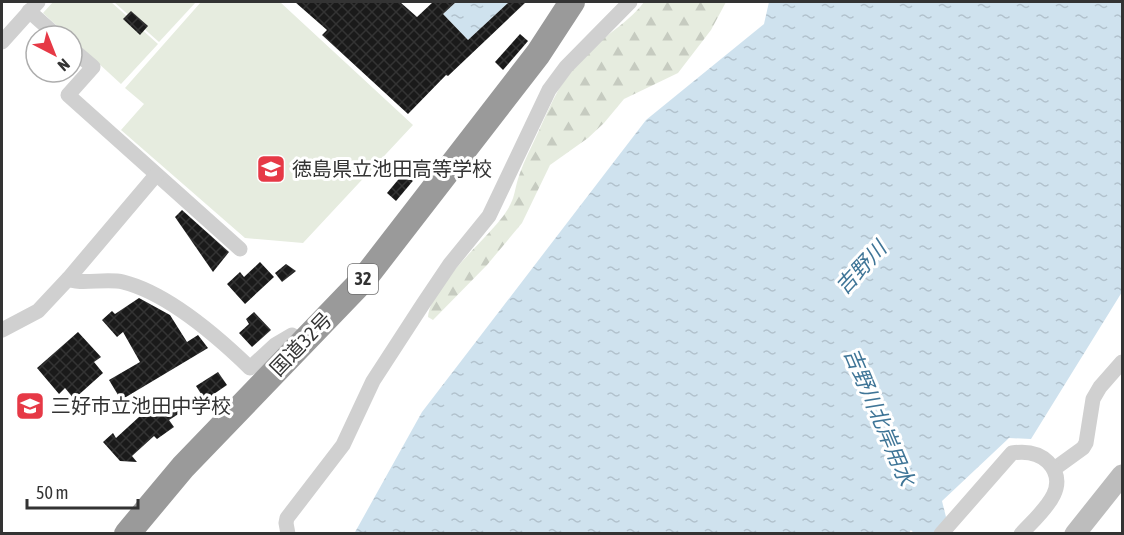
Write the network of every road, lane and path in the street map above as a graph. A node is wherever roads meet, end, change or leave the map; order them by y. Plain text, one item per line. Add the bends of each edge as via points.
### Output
1 (573, 2) edge
2 (630, 2) edge
3 (33, 6) edge
4 (47, 24) edge
5 (2, 42) edge
6 (84, 60) edge
7 (84, 78) edge
8 (78, 84) edge
9 (156, 175) junction
10 (240, 249) dead end
11 (68, 279) junction
12 (2, 330) edge
13 (303, 342) junction
14 (1122, 362) edge
15 (1054, 469) junction
16 (1122, 475) edge
17 (946, 528) edge
18 (127, 534) edge
19 (288, 534) edge
20 (1021, 534) edge
21 (1075, 534) edge

1 - 13 highway, 国道32号 / 32 via 431,194 363,279
2 - 19 street via 566,67 549,90 489,216 450,264 373,381 344,445 287,518
3 - 4 street
3 - 5 street
6 - 7 street via 93,68
8 - 9 street via 68,95
9 - 10 street
9 - 11 street
11 - 12 street via 38,311
11 - 13 street via 75,283 122,281 155,294 250,368 292,334
13 - 18 highway, 国道32号 / 32 via 183,467
14 - 15 street via 1094,399 1083,448
15 - 17 street via 1028,452 1012,453
15 - 20 street via 1055,494
16 - 21 main road

